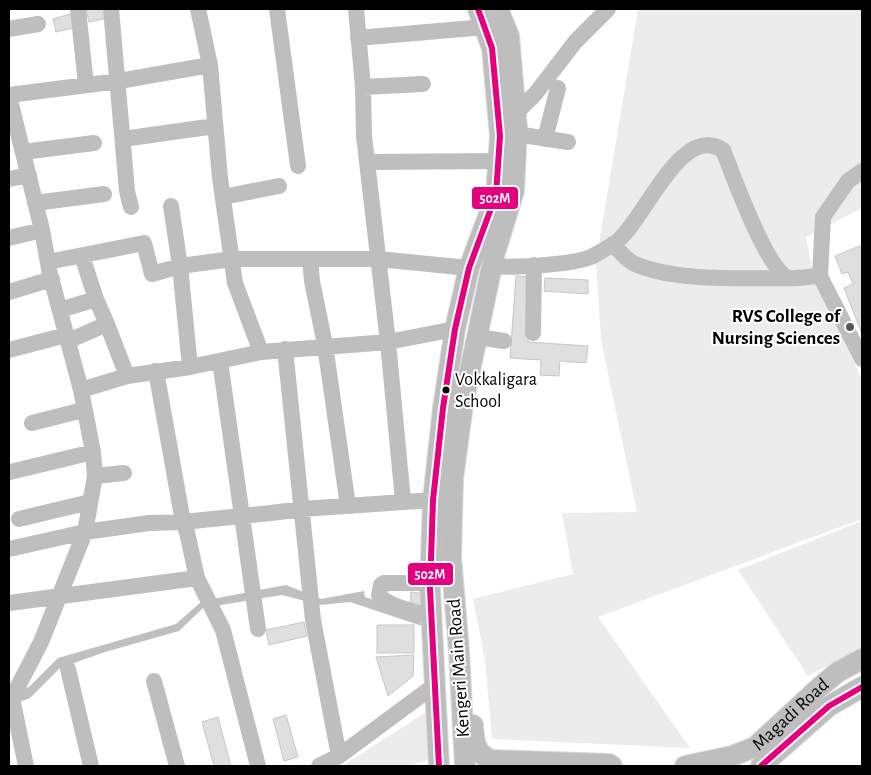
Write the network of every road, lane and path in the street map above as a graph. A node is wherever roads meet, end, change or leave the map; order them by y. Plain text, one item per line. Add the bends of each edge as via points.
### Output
1 (78, 9) edge
2 (111, 9) edge
3 (198, 9) edge
4 (277, 9) edge
5 (356, 9) edge
6 (498, 9) edge
7 (608, 9) edge
8 (482, 18) edge
9 (38, 24) dead end
10 (9, 29) edge
11 (358, 38) junction
12 (210, 65) junction
13 (118, 80) junction
14 (513, 81) junction
15 (86, 84) junction
16 (423, 84) dead end
17 (363, 87) junction
18 (539, 88) junction
19 (558, 88) dead end
20 (9, 96) edge
21 (510, 125) junction
22 (215, 126) junction
23 (13, 128) edge
24 (123, 139) junction
25 (545, 139) junction
26 (568, 142) dead end
27 (94, 143) dead end
28 (24, 152) junction
29 (499, 161) junction
30 (367, 162) junction
31 (298, 166) dead end
32 (862, 171) edge
33 (29, 175) junction
34 (9, 179) edge
35 (279, 186) dead end
36 (104, 194) dead end
37 (223, 197) junction
38 (35, 203) junction
39 (171, 206) dead end
40 (131, 207) dead end
41 (42, 230) junction
42 (9, 238) edge
43 (613, 244) junction
44 (82, 256) junction
45 (232, 259) junction
46 (310, 259) junction
47 (378, 259) junction
48 (48, 262) junction
49 (534, 265) junction
50 (180, 266) junction
51 (492, 266) junction
52 (469, 268) junction
53 (820, 276) junction
54 (790, 278) junction
55 (52, 279) junction
56 (9, 292) edge
57 (96, 299) junction
58 (60, 310) junction
59 (107, 324) junction
60 (455, 329) junction
61 (533, 333) dead end
62 (477, 337) junction
63 (67, 338) junction
64 (504, 341) dead end
65 (388, 342) junction
66 (325, 346) junction
67 (285, 349) junction
68 (9, 350) edge
69 (260, 352) junction
70 (862, 359) edge
71 (220, 360) junction
72 (190, 367) junction
73 (156, 371) junction
74 (127, 376) junction
75 (81, 390) junction
76 (83, 410) junction
77 (32, 423) dead end
78 (93, 452) junction
79 (10, 472) edge
80 (124, 473) dead end
81 (95, 476) junction
82 (433, 500) junction
83 (90, 502) junction
84 (403, 502) junction
85 (348, 506) junction
86 (302, 509) junction
87 (241, 516) junction
88 (19, 519) dead end
89 (183, 522) junction
90 (85, 532) junction
91 (9, 549) edge
92 (197, 578) junction
93 (430, 583) junction
94 (60, 596) junction
95 (9, 603) edge
96 (431, 616) junction
97 (258, 629) dead end
98 (459, 651) junction
99 (862, 658) edge
100 (68, 669) dead end
101 (154, 680) dead end
102 (435, 686) junction
103 (862, 687) edge
104 (10, 694) edge
105 (340, 756) junction
106 (767, 764) edge
107 (26, 766) edge
108 (92, 766) edge
109 (177, 766) edge
110 (258, 766) edge
111 (319, 766) edge
112 (439, 766) edge
113 (465, 766) edge
114 (612, 766) edge
115 (686, 766) edge

1 - 15 street
2 - 13 street
3 - 12 street
4 - 31 street
5 - 11 street
6 - 14 main road, Kengeri Main Road via 509,36
7 - 18 street via 575,42
8 - 11 street
8 - 21 main road, Kengeri Main Road
9 - 10 street
11 - 17 street
12 - 13 street
12 - 22 street
13 - 15 street
13 - 24 street
14 - 18 street via 526,88
14 - 21 main road, Kengeri Main Road
15 - 20 street
16 - 17 street
17 - 30 street
18 - 21 street
19 - 25 street
20 - 23 street
21 - 25 street
21 - 29 main road, Kengeri Main Road
21 - 51 main road, Kengeri Main Road via 514,191
22 - 24 street
22 - 37 street
23 - 28 street
24 - 40 street
25 - 26 street
27 - 28 street
28 - 33 street
29 - 30 street
29 - 52 main road, Kengeri Main Road via 496,195
30 - 47 street
32 - 53 street via 848,181 823,217
33 - 34 street
33 - 38 street
35 - 37 street
36 - 38 street
37 - 45 street
38 - 41 street
39 - 50 street
41 - 42 street
41 - 48 street
43 - 49 street via 589,258
43 - 54 street via 631,262 670,275
43 - 54 street via 628,230 678,160 693,148 706,144 722,150 772,260
44 - 48 street
44 - 50 street via 144,243 152,274
44 - 57 street
45 - 46 street
45 - 50 street
45 - 69 street via 235,283
46 - 47 street
46 - 66 street
47 - 52 street
47 - 65 street
48 - 55 street
49 - 51 street
49 - 61 street
50 - 72 street
51 - 62 main road, Kengeri Main Road
52 - 60 main road, Kengeri Main Road
53 - 54 street
53 - 70 street
55 - 56 street
55 - 58 street
57 - 58 street
57 - 59 street
58 - 63 street
59 - 63 street
59 - 74 street
60 - 65 street
60 - 82 main road, Kengeri Main Road
62 - 64 street
62 - 98 main road, Kengeri Main Road via 463,404 454,480 452,557
63 - 68 street
63 - 75 street
65 - 66 street
65 - 84 street
66 - 67 street
66 - 85 street
67 - 69 street
67 - 86 street
69 - 71 street
71 - 72 street
71 - 87 street
72 - 73 street
73 - 74 street
73 - 89 street
74 - 75 street
75 - 76 street
76 - 77 street
76 - 78 street
78 - 79 street
78 - 81 street
80 - 81 street
81 - 83 street
82 - 84 street
82 - 93 main road, Kengeri Main Road
83 - 88 street
83 - 90 street
84 - 85 street
85 - 86 street
86 - 87 street
86 - 105 street via 313,620
87 - 89 street
87 - 97 street
89 - 90 street
89 - 92 street
90 - 91 street
90 - 94 street
92 - 94 street
92 - 110 street via 223,630
93 - 96 main road, Kengeri Main Road
93 - 96 street via 384,583 379,595 382,600
94 - 95 street
94 - 104 street via 41,642
96 - 102 main road, Kengeri Main Road
98 - 113 main road, Kengeri Main Road
98 - 114 main road via 471,671 475,746 484,757 491,760
99 - 115 main road, Magadi Road via 827,680 755,747 732,756
100 - 108 street
101 - 109 street
102 - 105 street
102 - 112 main road, Kengeri Main Road
103 - 106 main road, Magadi Road via 829,706
104 - 107 street
105 - 111 street

